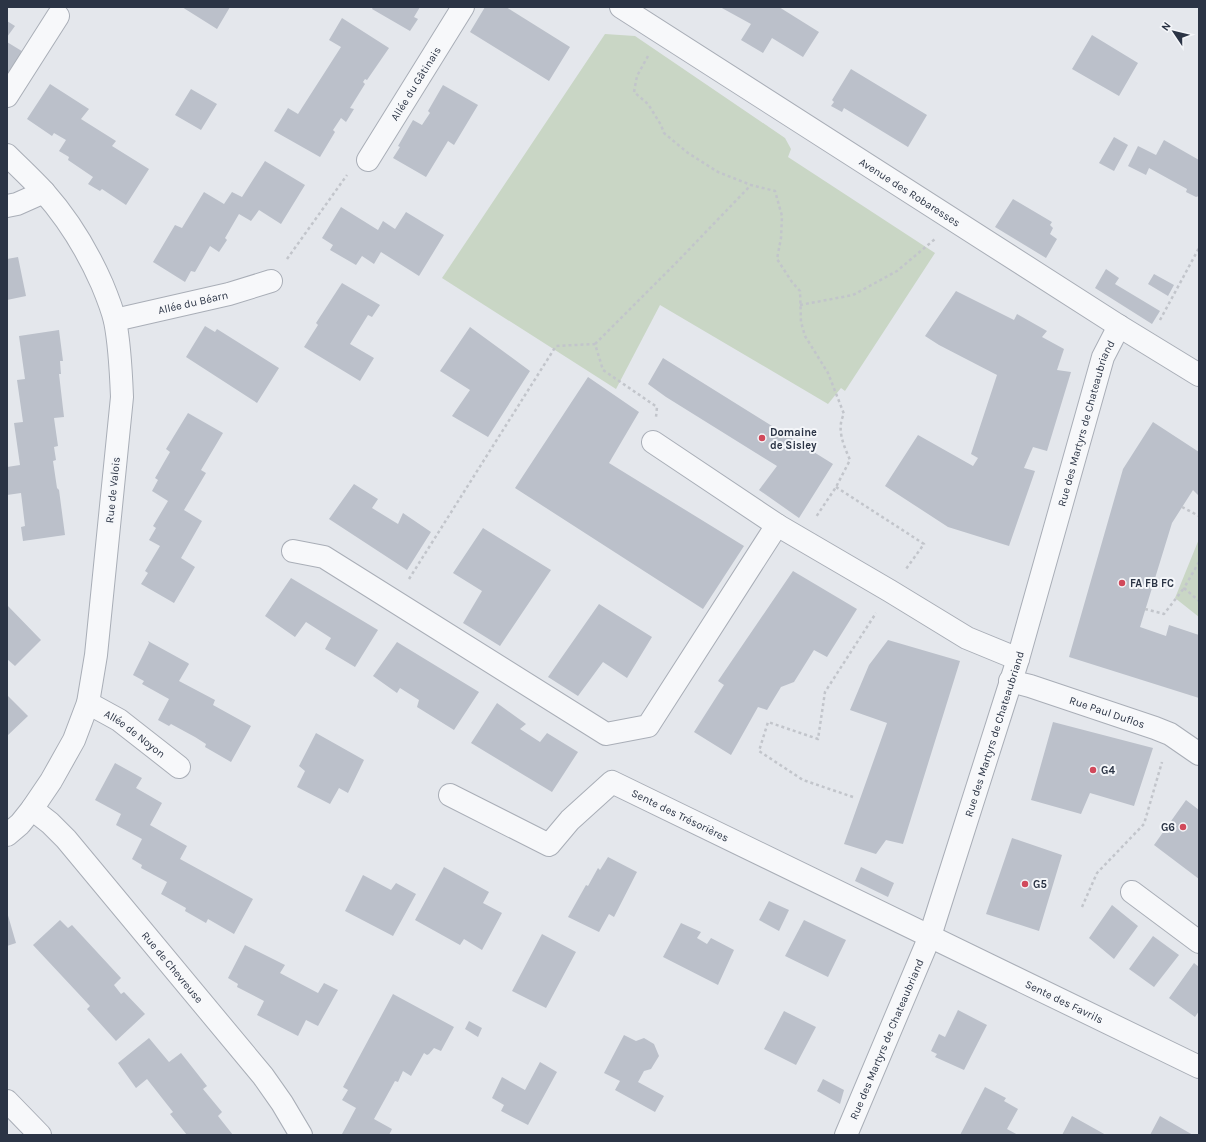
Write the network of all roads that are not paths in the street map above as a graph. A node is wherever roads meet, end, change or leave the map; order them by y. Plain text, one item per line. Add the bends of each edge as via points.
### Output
1 (463, 7) edge
2 (621, 7) edge
3 (58, 16) dead end
4 (7, 96) edge
5 (7, 155) edge
6 (368, 160) road end
7 (44, 192) junction
8 (7, 206) edge
9 (271, 281) road end
10 (115, 320) junction
11 (1119, 326) junction
12 (1199, 375) edge
13 (653, 442) road end
14 (777, 525) junction
15 (293, 551) dead end
16 (1018, 659) junction
17 (1010, 681) junction
18 (88, 704) junction
19 (1199, 754) edge
20 (179, 767) dead end
21 (450, 795) dead end
22 (32, 809) junction
23 (7, 835) edge
24 (1132, 892) dead end
25 (930, 936) junction
26 (1199, 942) edge
27 (1199, 1067) edge
28 (7, 1101) edge
29 (40, 1135) edge
30 (301, 1135) edge
31 (846, 1135) edge

1 - 6 street, Allée du Gâtinais
2 - 11 street, Avenue des Robaresses
3 - 4 street
5 - 7 street, Rue de Valois
7 - 8 street
7 - 10 street, Rue de Valois via 80,240 108,298
9 - 10 street, Allée du Béarn via 229,294
10 - 18 street, Rue de Valois via 122,397 96,655
11 - 12 street, Avenue des Robaresses
11 - 16 street, Rue des Martyrs de Chateaubriand via 1102,358
13 - 14 street
14 - 15 street via 648,726 606,734 324,558
14 - 16 street via 967,638
16 - 17 street, Rue des Martyrs de Chateaubriand
17 - 19 street, Rue Paul Duflos via 1155,728 1170,734
17 - 25 street, Rue des Martyrs de Chateaubriand
18 - 20 street, Allée de Noyon via 119,720
18 - 22 street, Rue de Valois via 74,740
21 - 25 street, Sente des Trésorières via 549,845 570,820 612,782
22 - 23 street, Rue de Valois
22 - 30 street, Rue de Chevreuse via 66,839 233,1039 282,1103
24 - 26 street
25 - 27 street, Sente des Favrils
25 - 31 street, Rue des Martyrs de Chateaubriand
28 - 29 street

